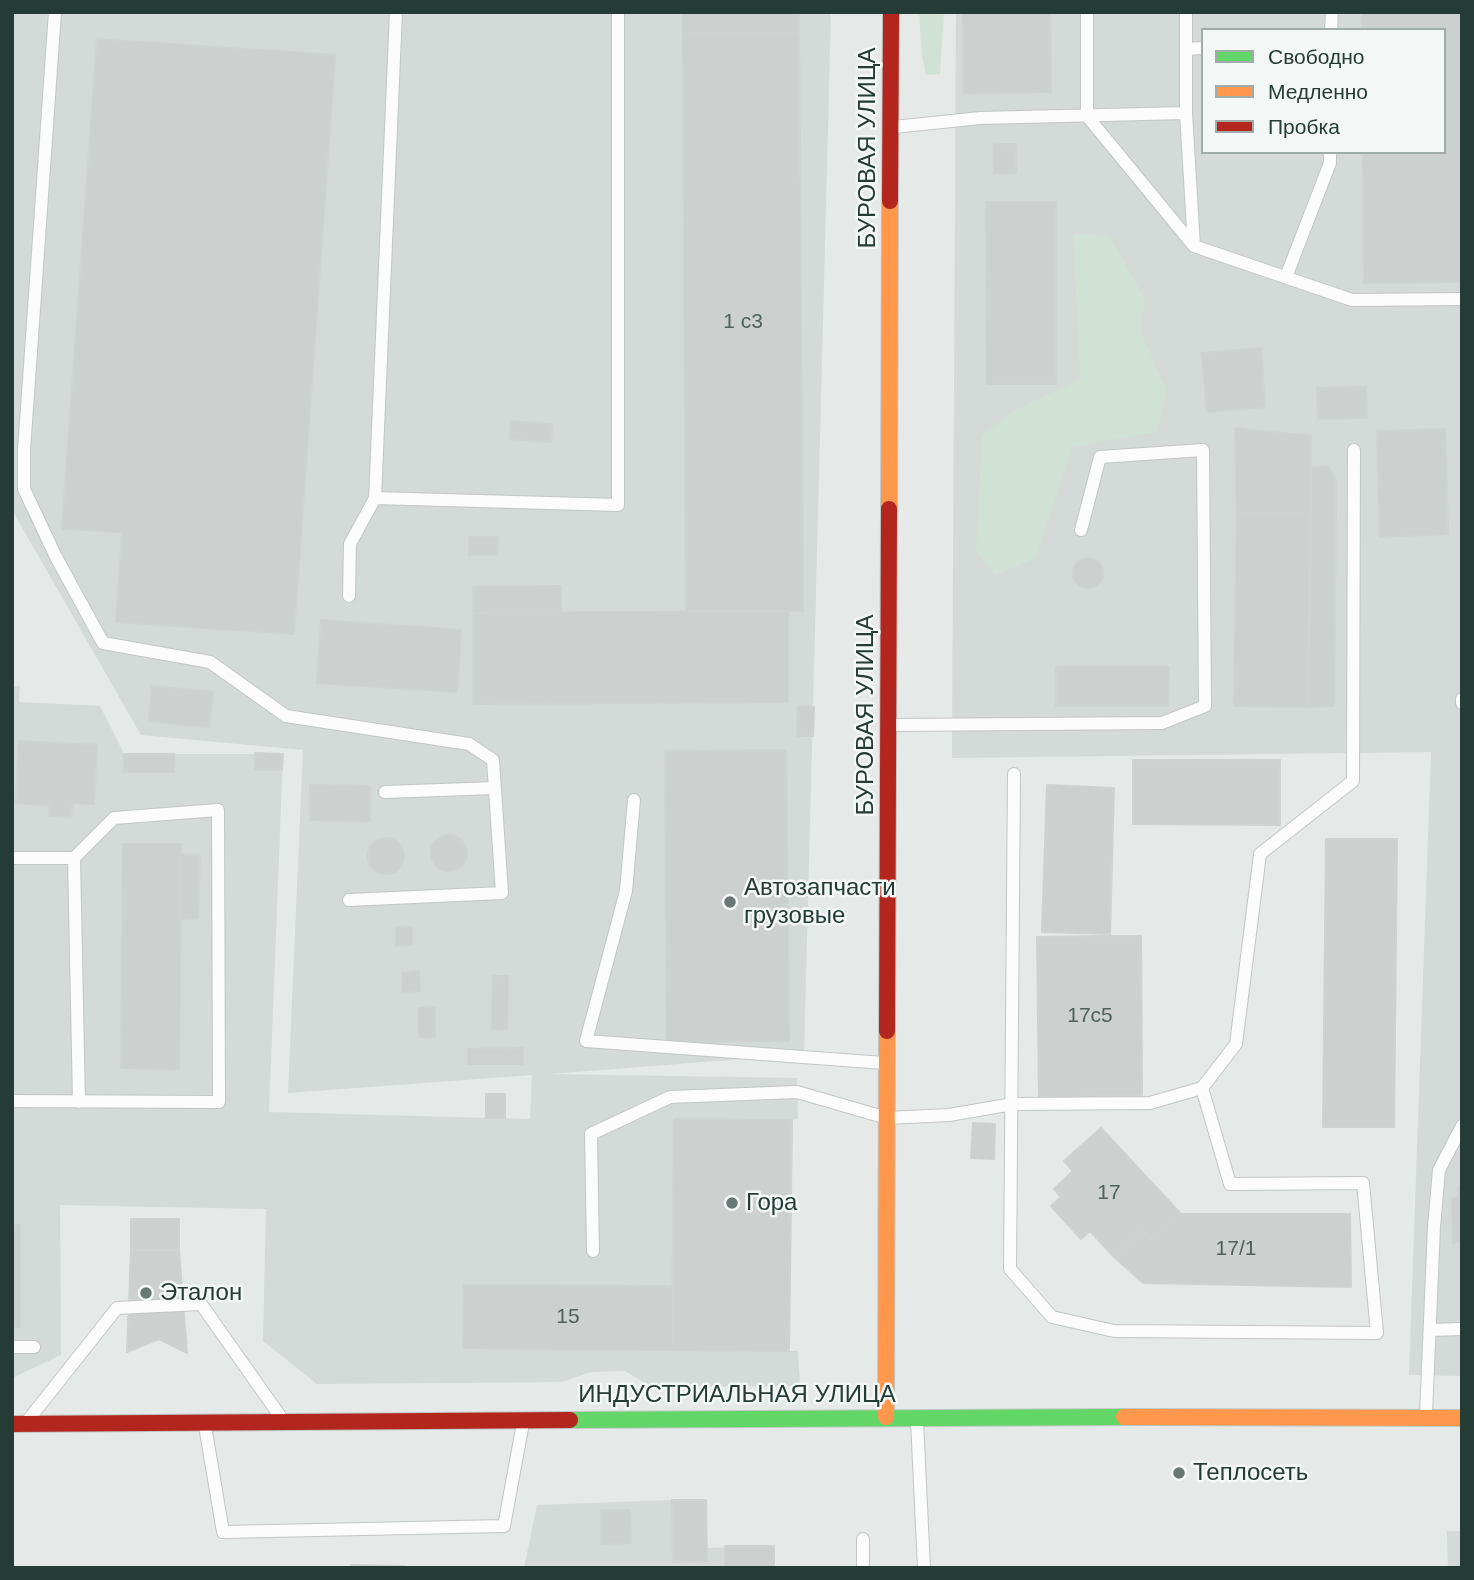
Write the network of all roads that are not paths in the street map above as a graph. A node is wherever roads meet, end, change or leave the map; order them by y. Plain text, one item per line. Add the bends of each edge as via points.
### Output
1 (55, 12) edge
2 (396, 12) edge
3 (618, 12) edge
4 (891, 12) edge
5 (1087, 12) edge
6 (1186, 12) edge
7 (1201, 48) edge
8 (1186, 49) junction
9 (1186, 113) junction
10 (1087, 116) junction
11 (891, 128) junction
12 (1330, 154) edge
13 (1194, 246) junction
14 (1286, 277) junction
15 (1462, 299) edge
16 (1354, 450) dead end
17 (375, 498) junction
18 (1081, 530) dead end
19 (349, 596) dead end
20 (888, 725) junction
21 (1014, 774) dead end
22 (495, 788) junction
23 (385, 792) dead end
24 (634, 800) dead end
25 (12, 858) edge
26 (75, 859) junction
27 (349, 900) dead end
28 (888, 1064) junction
29 (1202, 1088) junction
30 (12, 1101) edge
31 (79, 1102) junction
32 (1013, 1104) junction
33 (887, 1118) junction
34 (1462, 1126) edge
35 (593, 1251) dead end
36 (1462, 1329) edge
37 (1430, 1330) junction
38 (12, 1347) edge
39 (34, 1347) dead end
40 (886, 1417) junction
41 (917, 1417) junction
42 (1426, 1418) junction
43 (1462, 1418) edge
44 (524, 1420) junction
45 (204, 1422) junction
46 (284, 1422) junction
47 (19, 1424) edge
48 (863, 1539) dead end
49 (863, 1568) edge
50 (924, 1568) edge

1 - 22 lane via 24,489 103,643 210,662 286,716 470,744 494,760
2 - 17 lane
3 - 17 lane via 618,505
4 - 11 main road, БУРОВАЯ УЛИЦА
5 - 10 lane
6 - 8 lane
7 - 8 lane
8 - 9 lane
9 - 10 lane
9 - 13 lane
10 - 11 lane via 980,118
10 - 13 lane
11 - 20 main road, БУРОВАЯ УЛИЦА
12 - 14 lane
13 - 14 lane
14 - 15 lane via 1352,300
16 - 29 lane via 1353,781 1260,854 1236,1044
17 - 19 lane via 350,544
18 - 20 lane via 1100,457 1203,450 1205,706 1162,723
20 - 28 main road, БУРОВАЯ УЛИЦА
21 - 32 lane
22 - 23 lane
22 - 27 lane via 502,894
24 - 28 lane via 626,891 586,1041
25 - 26 lane
26 - 31 lane
26 - 31 lane via 114,818 218,810 219,1102
28 - 33 main road, БУРОВАЯ УЛИЦА
29 - 32 lane via 1150,1103
29 - 32 lane via 1230,1184 1363,1183 1377,1333 1114,1331 1052,1317 1010,1269
30 - 31 lane
32 - 33 lane via 949,1115
33 - 35 lane via 797,1092 670,1097 591,1135
33 - 40 main road, БУРОВАЯ УЛИЦА
34 - 37 lane via 1439,1170
36 - 37 lane
37 - 42 lane
38 - 39 lane
40 - 41 main road, ИНДУСТРИАЛЬНАЯ УЛИЦА
40 - 44 main road, ИНДУСТРИАЛЬНАЯ УЛИЦА
41 - 42 main road, ИНДУСТРИАЛЬНАЯ УЛИЦА
41 - 50 lane
42 - 43 main road, ИНДУСТРИАЛЬНАЯ УЛИЦА
44 - 45 lane via 504,1526 223,1532
44 - 46 main road, ИНДУСТРИАЛЬНАЯ УЛИЦА
45 - 46 main road, ИНДУСТРИАЛЬНАЯ УЛИЦА
45 - 47 main road, ИНДУСТРИАЛЬНАЯ УЛИЦА
46 - 47 lane via 201,1304 117,1308
48 - 49 lane

